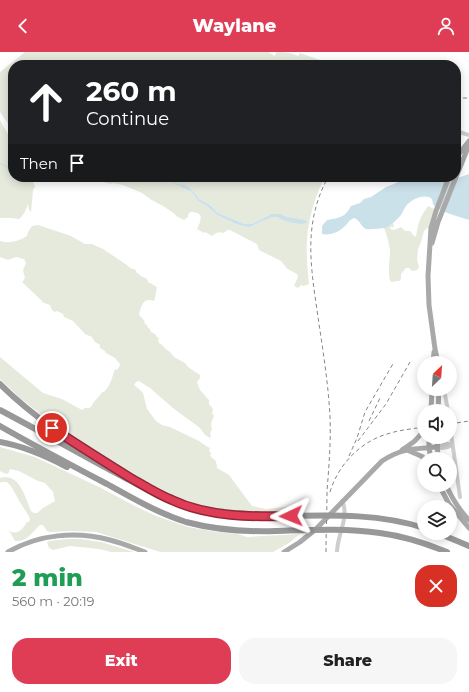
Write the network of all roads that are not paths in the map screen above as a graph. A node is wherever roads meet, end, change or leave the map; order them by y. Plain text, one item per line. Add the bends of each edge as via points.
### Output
1 (469, 141) edge
2 (469, 145) edge
3 (461, 151) edge
4 (461, 164) edge
5 (447, 182) edge
6 (454, 182) edge
7 (430, 250) junction
8 (435, 349) junction
9 (434, 356) edge
10 (436, 356) edge
11 (0, 384) edge
12 (0, 410) edge
13 (0, 426) edge
14 (417, 439) edge
15 (0, 442) edge
16 (429, 444) edge
17 (437, 444) edge
18 (452, 445) joint
19 (437, 447) junction
20 (429, 448) junction
21 (406, 450) junction
22 (398, 452) junction
23 (430, 452) edge
24 (437, 452) edge
25 (417, 454) edge
26 (443, 492) edge
27 (449, 492) edge
28 (460, 497) dead end
29 (172, 501) junction
30 (342, 501) junction
31 (168, 516) junction
32 (469, 520) edge
33 (417, 526) edge
34 (469, 528) edge
35 (455, 540) edge
36 (469, 546) edge
37 (8, 552) edge
38 (145, 552) edge
39 (284, 552) edge
40 (337, 552) edge
41 (447, 552) edge

1 - 3 main road
2 - 4 main road
5 - 7 main road via 431,228
6 - 7 main road
7 - 8 main road via 428,305
8 - 9 main road
8 - 10 main road
11 - 29 highway via 52,428
12 - 29 highway
13 - 31 highway
14 - 22 main road
15 - 31 highway via 22,447 48,458
16 - 20 main road
17 - 19 main road
18 - 19 street
18 - 28 street
19 - 20 main road
19 - 24 main road
20 - 21 main road
20 - 23 main road
21 - 22 main road
21 - 25 main road
22 - 30 main road via 382,460
26 - 34 main road
27 - 32 main road
29 - 33 highway, bridge via 207,511 248,517 363,516
30 - 39 main road via 311,534
30 - 40 street via 345,513
31 - 41 highway, bridge via 206,527 247,532 341,530 379,533 414,540
35 - 36 highway
37 - 38 main road via 52,536 79,535 111,540

